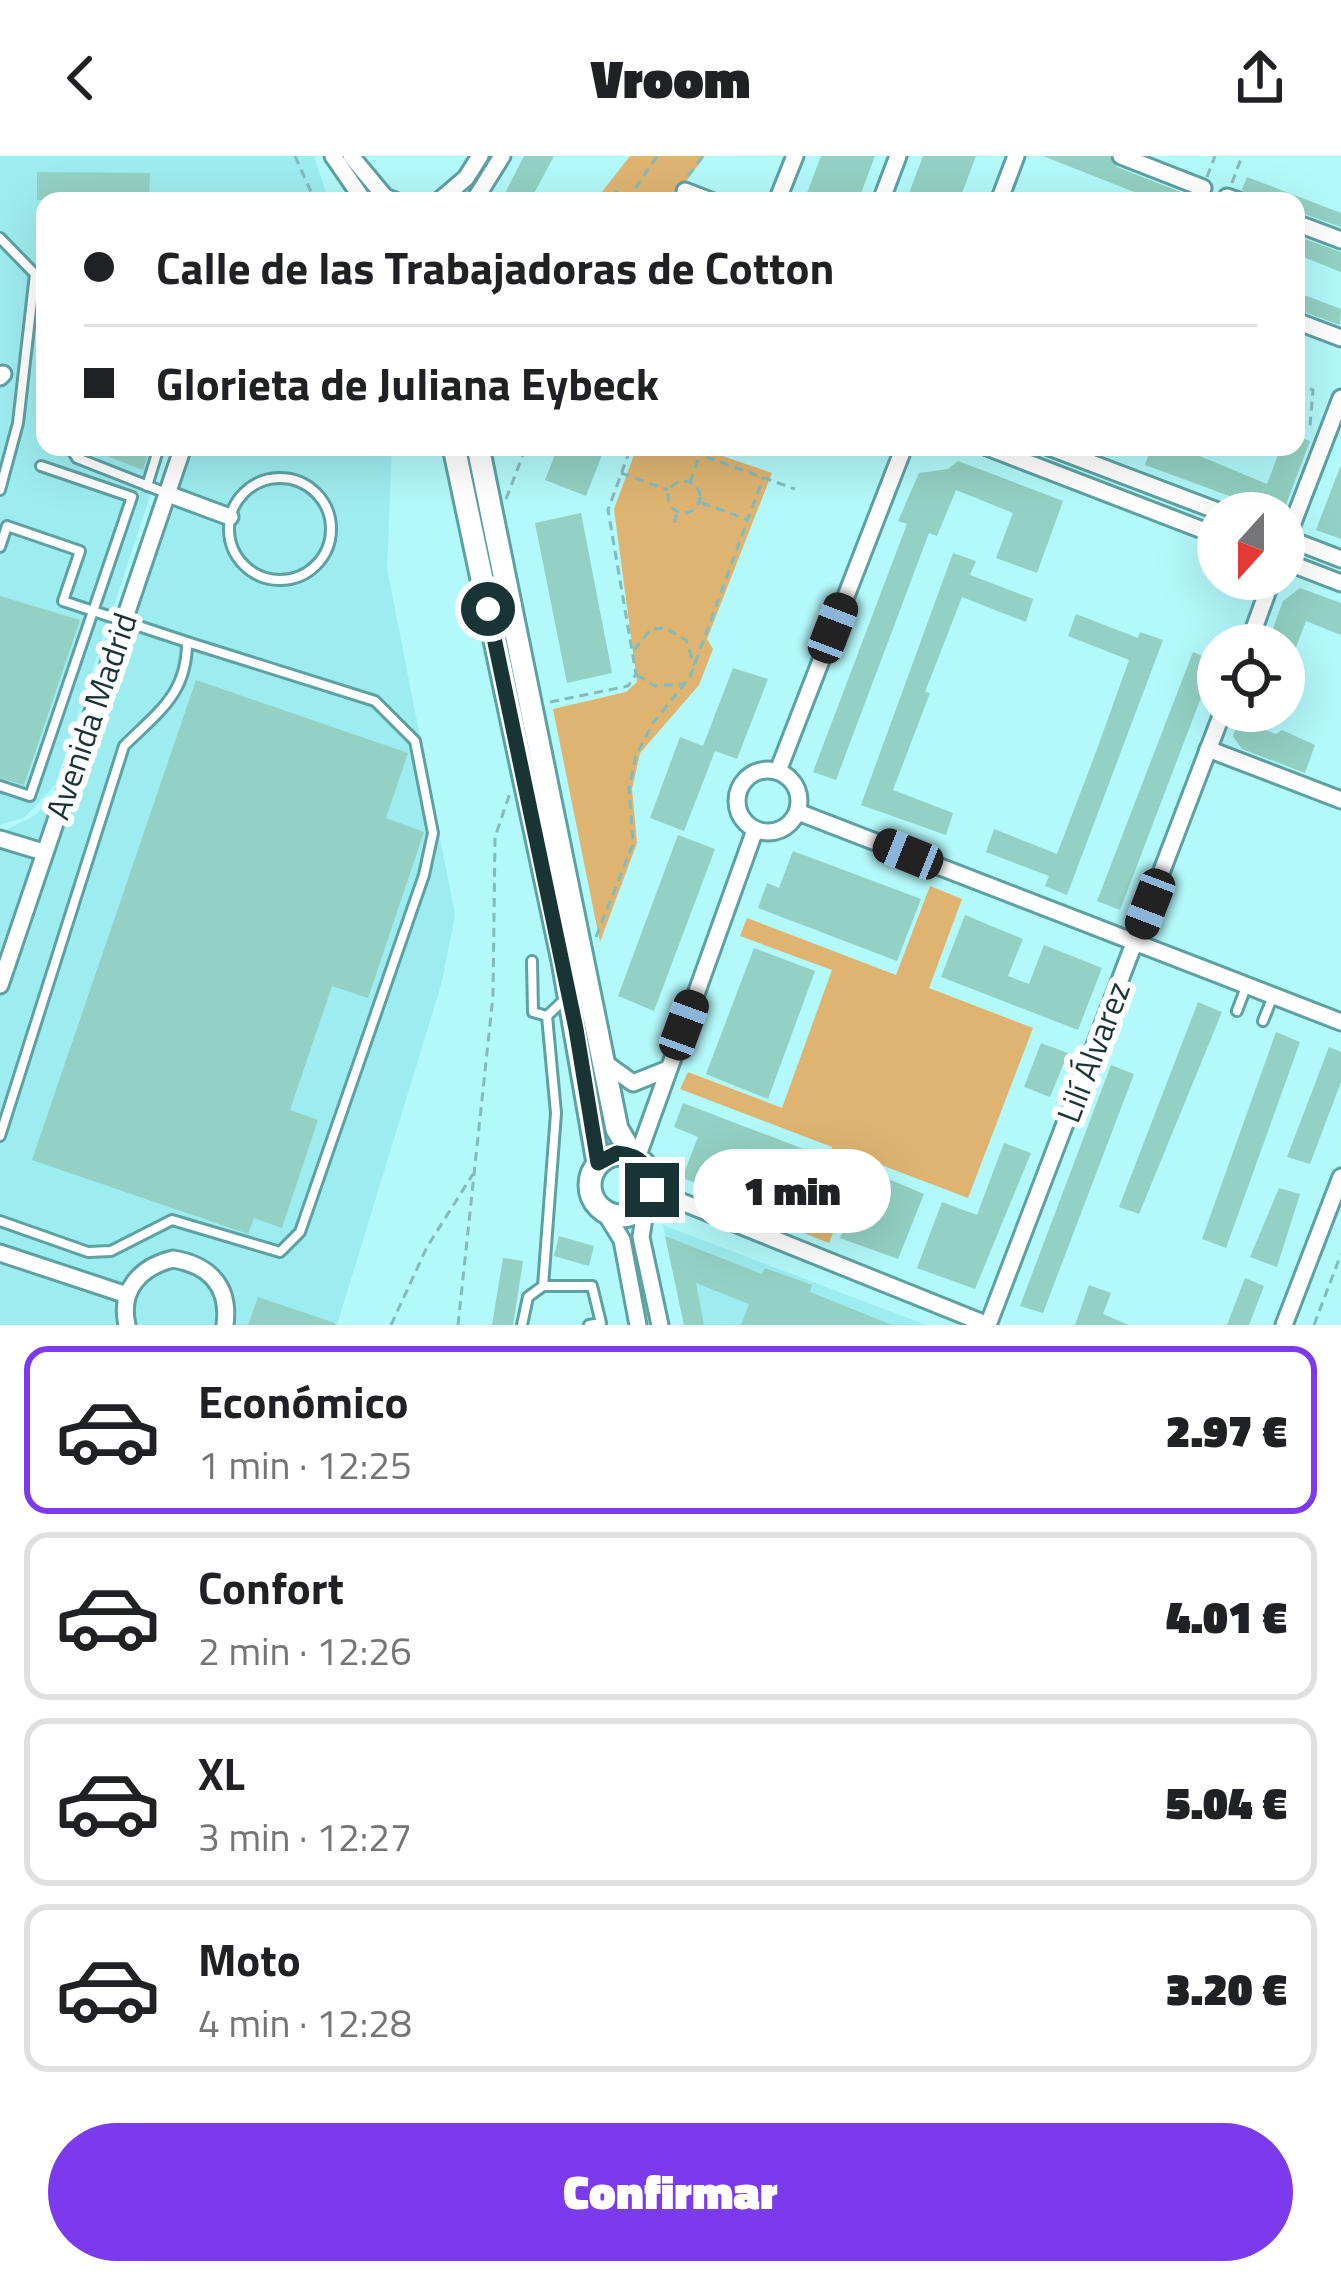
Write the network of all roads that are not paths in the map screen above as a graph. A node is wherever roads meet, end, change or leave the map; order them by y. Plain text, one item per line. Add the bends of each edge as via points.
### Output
1 (333, 156) edge
2 (351, 156) edge
3 (480, 156) edge
4 (502, 156) edge
5 (794, 156) edge
6 (898, 156) edge
7 (1016, 156) edge
8 (1121, 156) edge
9 (1203, 188) road end
10 (358, 192) edge
11 (381, 192) edge
12 (450, 192) edge
13 (480, 192) edge
14 (780, 192) edge
15 (884, 192) edge
16 (1002, 192) edge
17 (1305, 226) edge
18 (0, 238) edge
19 (1341, 240) edge
20 (36, 270) edge
21 (36, 300) edge
22 (1305, 324) edge
23 (1341, 338) edge
24 (1341, 398) edge
25 (76, 456) edge
26 (156, 456) edge
27 (180, 456) edge
28 (456, 456) edge
29 (480, 456) edge
30 (900, 456) edge
31 (1010, 456) edge
32 (1073, 456) edge
33 (41, 466) dead end
34 (147, 486) junction
35 (0, 490) edge
36 (1304, 492) edge
37 (168, 494) junction
38 (1197, 503) edge
39 (230, 517) junction
40 (1197, 528) edge
41 (1305, 545) edge
42 (0, 547) edge
43 (1341, 559) edge
44 (1305, 569) edge
45 (1341, 583) edge
46 (91, 611) junction
47 (123, 622) junction
48 (187, 642) junction
49 (1214, 732) edge
50 (1208, 749) junction
51 (778, 771) junction
52 (0, 786) edge
53 (1341, 800) edge
54 (798, 812) junction
55 (755, 830) junction
56 (0, 839) edge
57 (43, 853) junction
58 (1135, 942) junction
59 (532, 961) dead end
60 (0, 985) edge
61 (1247, 986) junction
62 (569, 995) junction
63 (1273, 996) junction
64 (1237, 1011) dead end
65 (548, 1016) junction
66 (1263, 1021) dead end
67 (1341, 1022) edge
68 (604, 1062) junction
69 (668, 1069) junction
70 (0, 1136) edge
71 (635, 1157) junction
72 (598, 1163) junction
73 (1341, 1177) edge
74 (649, 1197) junction
75 (604, 1211) junction
76 (0, 1221) edge
77 (0, 1253) edge
78 (543, 1286) junction
79 (127, 1294) junction
80 (127, 1325) edge
81 (225, 1325) edge
82 (522, 1325) edge
83 (589, 1325) edge
84 (638, 1325) edge
85 (660, 1325) edge
86 (988, 1325) edge
87 (1284, 1325) edge

1 - 10 street
2 - 11 street
3 - 12 street
4 - 13 street
5 - 14 street
6 - 15 street
7 - 16 street
8 - 9 street
17 - 19 street
18 - 20 lane
21 - 35 lane
22 - 23 street
24 - 36 street
25 - 34 lane
26 - 34 lane
27 - 37 street, Avenida Madrid
28 - 62 street
29 - 68 street
30 - 51 street
31 - 40 street
32 - 38 street
33 - 46 lane via 132,497
34 - 37 lane
37 - 39 street
37 - 47 street, Avenida Madrid
39 - 39 lane via 230,544 244,567 268,580 295,579 318,566 331,542 330,515 316,492 293,479 254,486
41 - 43 street
42 - 46 lane via 7,526 80,551 63,602
44 - 45 street
46 - 47 lane
46 - 52 lane via 30,796
47 - 48 lane
47 - 57 street, Avenida Madrid
48 - 70 lane via 178,687 124,746
48 - 76 lane via 375,701 415,741 433,833 424,875 300,1232 280,1252 172,1220 111,1251 88,1252
49 - 50 street, Lilí Álvarez
50 - 53 street
50 - 58 street, Lilí Álvarez
51 - 54 street via 797,790
51 - 55 street via 754,773 738,792 738,813
54 - 55 street via 784,828
54 - 58 street
55 - 69 street
56 - 57 street
57 - 60 street, Avenida Madrid
58 - 61 street
58 - 86 street, Lilí Álvarez
59 - 65 lane via 533,1012
61 - 63 street
61 - 64 lane
62 - 65 lane
62 - 72 street
63 - 66 lane
63 - 67 street
65 - 78 lane via 556,1113
68 - 69 street via 633,1083
68 - 71 street via 617,1129
69 - 71 street
71 - 72 street via 617,1153
71 - 74 street via 650,1172
72 - 75 street via 590,1188
73 - 87 street
74 - 75 street via 621,1216
74 - 85 street via 641,1237
74 - 86 street
75 - 84 street via 622,1240
77 - 79 street
78 - 82 lane via 528,1297
78 - 83 lane via 592,1286 601,1323
79 - 80 street
79 - 81 street via 154,1264 193,1262 222,1288

